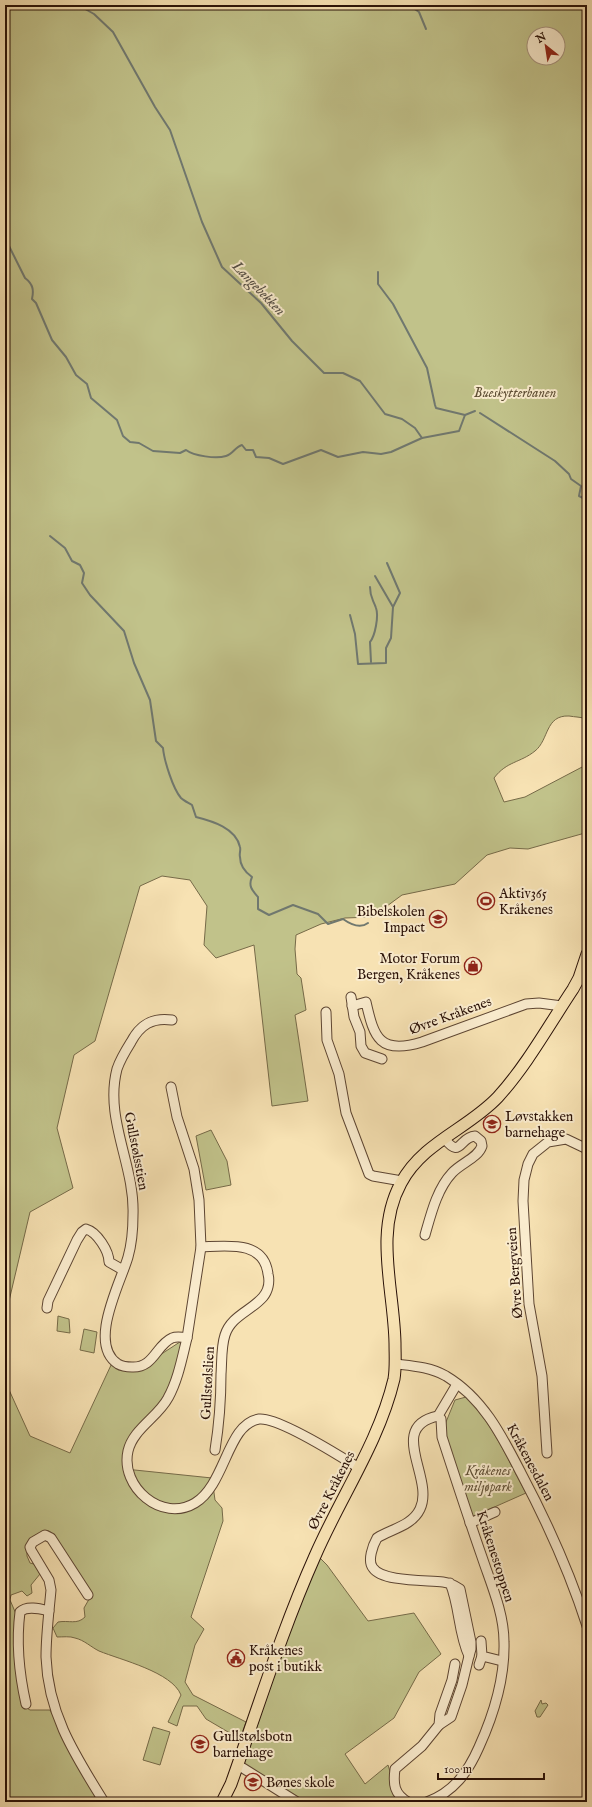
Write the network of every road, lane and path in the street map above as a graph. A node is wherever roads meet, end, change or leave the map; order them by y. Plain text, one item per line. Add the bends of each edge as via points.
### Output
1 (587, 954) edge
2 (562, 1006) junction
3 (326, 1012) dead end
4 (172, 1020) dead end
5 (382, 1059) dead end
6 (171, 1087) dead end
7 (444, 1138) junction
8 (587, 1149) edge
9 (402, 1181) junction
10 (425, 1235) dead end
11 (201, 1247) junction
12 (123, 1270) junction
13 (47, 1308) dead end
14 (187, 1338) junction
15 (396, 1364) junction
16 (457, 1384) junction
17 (438, 1416) junction
18 (215, 1450) dead end
19 (547, 1453) dead end
20 (359, 1468) junction
21 (495, 1512) dead end
22 (470, 1523) junction
23 (88, 1594) dead end
24 (49, 1611) junction
25 (587, 1626) edge
26 (481, 1641) dead end
27 (482, 1656) junction
28 (502, 1661) junction
29 (455, 1664) dead end
30 (479, 1665) dead end
31 (26, 1704) dead end
32 (439, 1725) junction
33 (238, 1765) junction
34 (104, 1802) edge
35 (222, 1802) edge
36 (297, 1802) edge
37 (408, 1802) edge
38 (427, 1802) edge

1 - 2 main road, Øvre Kråkenes via 579,978
2 - 5 street, Øvre Kråkenes via 526,1004 408,1047 398,1047 386,1044 378,1038 370,1023 366,1002 351,1001 360,1032 361,1046 366,1053
2 - 7 main road, Øvre Kråkenes via 517,1073 498,1096 485,1109
3 - 9 street via 327,1040 339,1074 346,1113 368,1172 373,1176
4 - 12 street, Gullstølsstien via 162,1018 147,1023 136,1031 117,1069 114,1100 116,1126 132,1190 134,1213 132,1239
6 - 11 street, Gullstølslien via 177,1117 194,1169 199,1200
7 - 9 main road, Øvre Kråkenes via 417,1160
7 - 10 street via 455,1148 475,1136 481,1141 482,1146 478,1153 446,1180
8 - 19 street, Øvre Bergveien via 566,1139 548,1142 533,1154 524,1180 529,1304 543,1382
9 - 15 main road, Øvre Kråkenes via 388,1220 387,1252
11 - 14 street, Gullstølslien
11 - 18 street, Gullstølslien via 247,1247 260,1255 265,1262 269,1279 263,1297 235,1319 224,1337 219,1426
12 - 13 street via 109,1262 102,1243 95,1234 86,1229 76,1240
12 - 14 street, Gullstølsstien via 106,1317 105,1331 109,1353 114,1361 124,1367 137,1368 147,1364 171,1339
14 - 20 street via 168,1398 141,1429 128,1450 129,1474 135,1488 144,1498 169,1508 184,1508 194,1504 210,1490 240,1430 249,1422 259,1419 273,1420
15 - 16 street, Kråkenesdalen via 432,1370 447,1376
15 - 20 main road, Øvre Kråkenes via 388,1402 374,1440
16 - 17 street
16 - 25 street, Kråkenesdalen via 484,1410 540,1508 576,1590
17 - 22 street, Kråkenestoppen via 441,1419 442,1437
17 - 32 street via 420,1423 413,1439 423,1486 420,1509 409,1522 377,1538 371,1565 376,1572 393,1578 450,1583 460,1589 471,1649 451,1717
20 - 33 main road, Øvre Kråkenes via 340,1502 291,1614
21 - 22 street
22 - 28 street, Kråkenestoppen via 497,1604 504,1641
23 - 24 street via 51,1538 44,1535 30,1547 50,1585
24 - 31 street via 24,1608 20,1612 18,1660
24 - 34 street via 46,1655 53,1702 67,1740
26 - 27 street
27 - 28 street
27 - 30 street
28 - 38 street, Kråkenestoppen via 500,1689 495,1708 474,1758 455,1785 440,1797
29 - 32 street
32 - 37 street via 422,1746 395,1769 395,1788 400,1798
33 - 35 main road, Øvre Kråkenes
33 - 36 street

